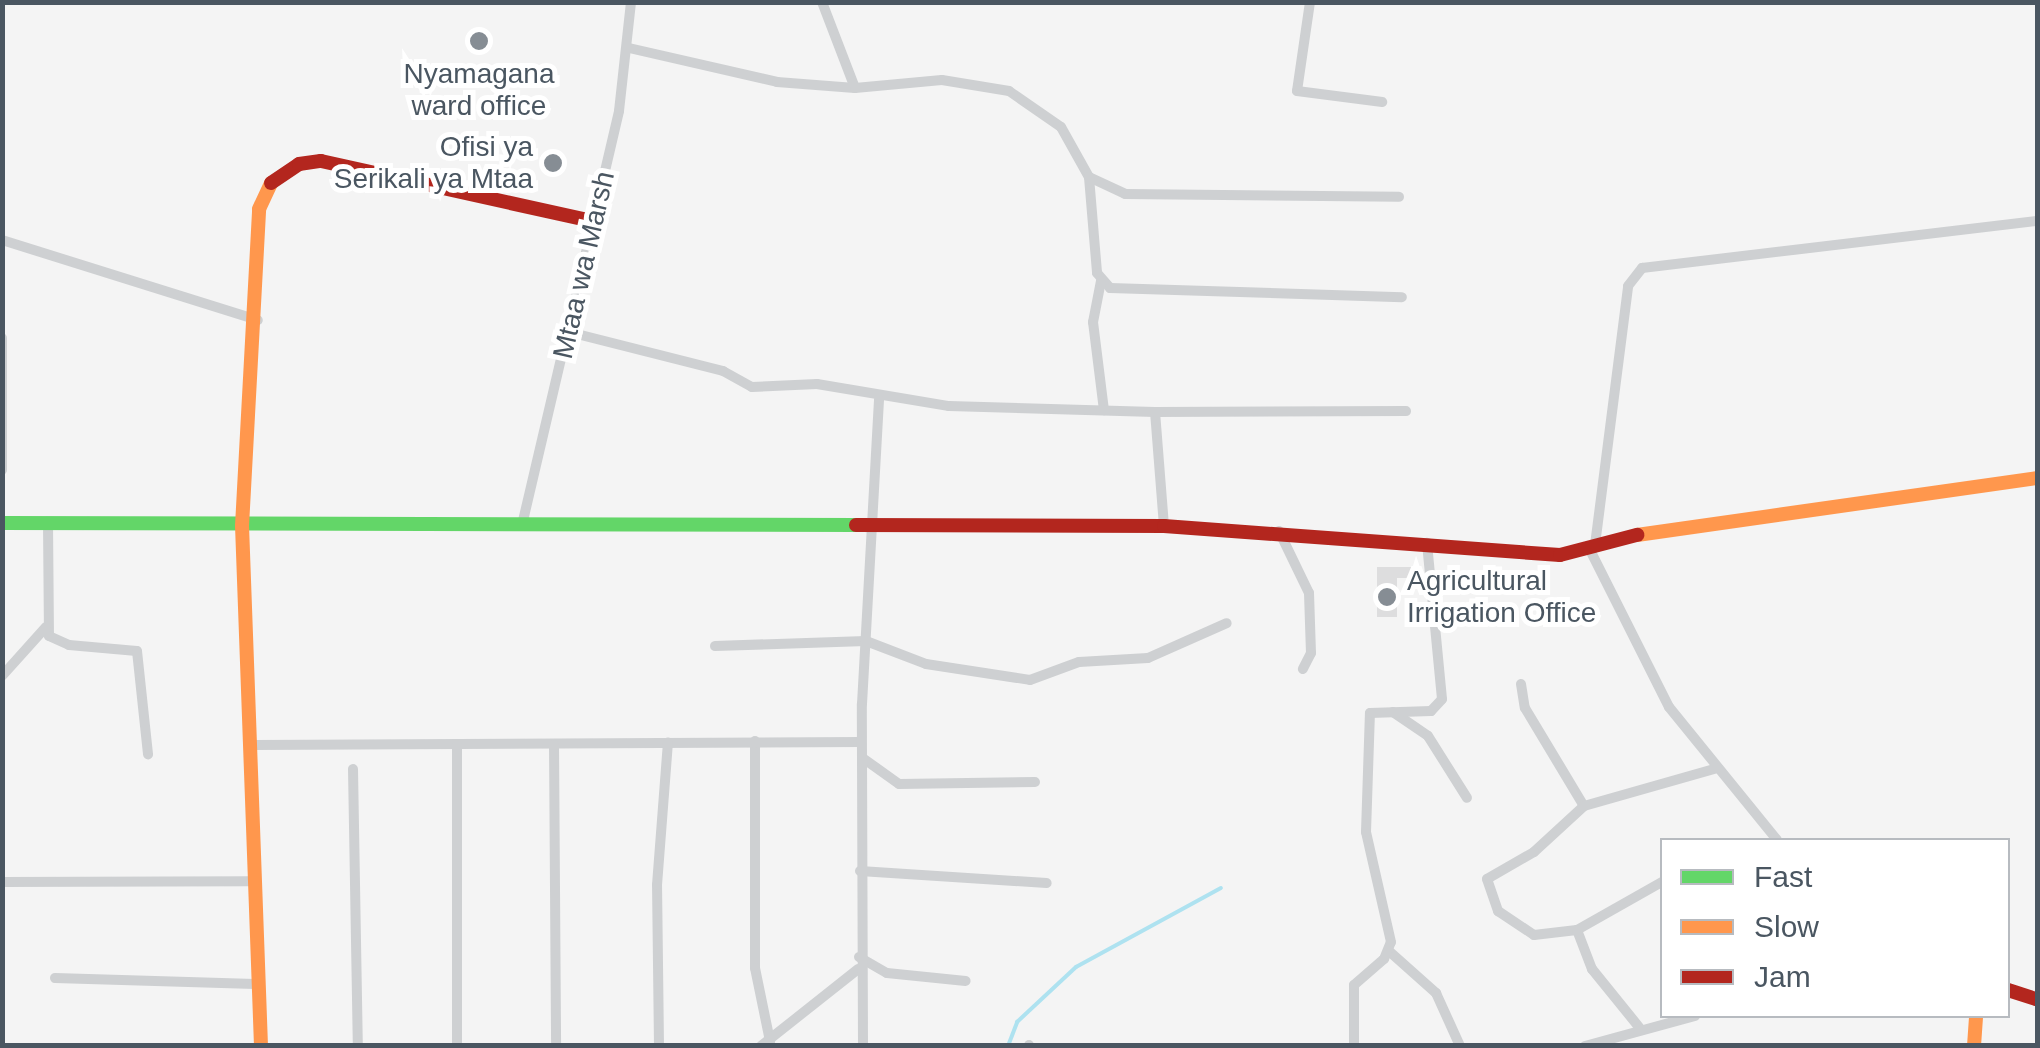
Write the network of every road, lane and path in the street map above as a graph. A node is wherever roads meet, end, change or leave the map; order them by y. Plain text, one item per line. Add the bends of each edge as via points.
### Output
1 (631, 2) edge
2 (822, 2) edge
3 (1310, 2) edge
4 (629, 48) junction
5 (855, 88) junction
6 (1382, 102) dead end
7 (1089, 177) junction
8 (1399, 196) dead end
9 (2038, 220) edge
10 (591, 221) junction
11 (2, 240) edge
12 (1101, 281) junction
13 (1402, 297) dead end
14 (258, 320) junction
15 (570, 332) junction
16 (2, 338) edge
17 (879, 399) junction
18 (1104, 410) junction
19 (1406, 411) dead end
20 (1156, 412) junction
21 (2, 470) edge
22 (2038, 478) edge
23 (2, 523) edge
24 (48, 523) junction
25 (522, 525) junction
26 (242, 526) junction
27 (1164, 526) junction
28 (875, 527) junction
29 (1279, 530) junction
30 (1427, 543) junction
31 (1592, 546) junction
32 (1227, 623) dead end
33 (46, 627) junction
34 (866, 641) junction
35 (715, 646) dead end
36 (1302, 669) dead end
37 (2, 676) edge
38 (1521, 684) dead end
39 (1392, 712) junction
40 (755, 741) junction
41 (668, 742) junction
42 (861, 742) junction
43 (249, 745) junction
44 (458, 745) junction
45 (554, 745) junction
46 (148, 754) dead end
47 (863, 758) junction
48 (1717, 768) junction
49 (354, 770) dead end
50 (1035, 782) dead end
51 (1467, 798) dead end
52 (1584, 806) junction
53 (1773, 838) edge
54 (860, 871) junction
55 (251, 880) junction
56 (2, 882) edge
57 (1047, 883) dead end
58 (1660, 883) edge
59 (1578, 930) junction
60 (1390, 952) junction
61 (858, 962) junction
62 (55, 978) dead end
63 (966, 980) dead end
64 (254, 984) junction
65 (2010, 991) edge
66 (2038, 1000) edge
67 (1685, 1018) edge
68 (1976, 1018) edge
69 (1639, 1026) junction
70 (765, 1043) edge
71 (261, 1046) edge
72 (358, 1046) edge
73 (456, 1046) edge
74 (556, 1046) edge
75 (659, 1046) edge
76 (862, 1046) edge
77 (1354, 1046) edge
78 (1460, 1046) edge
79 (1585, 1046) edge
80 (1974, 1046) edge

1 - 4 street, Mtaa wa Marsh
2 - 5 street
3 - 6 street via 1297,91
4 - 5 street via 749,77
4 - 10 street, Mtaa wa Marsh
5 - 7 street via 942,80 1009,91 1061,128
7 - 8 street via 1140,197
7 - 12 street
9 - 31 street via 1642,268 1628,286
10 - 14 street via 348,165 299,164 266,186 258,208
10 - 15 street, Mtaa wa Marsh
11 - 14 street
12 - 13 street via 1122,291
12 - 18 street via 1093,322
14 - 26 street
15 - 17 street via 723,370 752,386 817,384
15 - 25 street, Mtaa wa Marsh
16 - 21 street
17 - 18 street
17 - 28 street
18 - 20 street
19 - 20 street
20 - 27 street
22 - 31 street
23 - 24 street
24 - 26 street
24 - 33 street
25 - 26 street
25 - 28 street
26 - 43 street
27 - 28 street
27 - 29 street
28 - 34 street
29 - 30 street
29 - 36 street via 1309,593 1312,653
30 - 31 street via 1560,555
30 - 39 street via 1442,699 1430,712
31 - 48 street via 1669,706
32 - 34 street via 1148,658 1079,662 1030,680 926,664
33 - 37 street
33 - 46 street via 69,645 137,650
34 - 35 street
34 - 42 street
38 - 52 street via 1525,708
39 - 51 street via 1428,736
39 - 60 street via 1373,710 1369,719 1366,832
40 - 41 street
40 - 42 street
40 - 70 street via 755,968
41 - 45 street
41 - 75 street via 658,885
42 - 47 street
43 - 44 street
43 - 55 street
44 - 45 street
44 - 73 street
45 - 74 street
47 - 50 street via 899,784
47 - 54 street
48 - 52 street
48 - 53 street
49 - 72 street
52 - 59 street via 1486,882 1516,929
54 - 57 street
54 - 61 street
55 - 56 street
55 - 64 street
58 - 59 street
59 - 69 street via 1592,969
60 - 77 street via 1354,985
60 - 78 street via 1436,993
61 - 63 street via 886,973
61 - 70 street
61 - 76 street
62 - 64 street
64 - 71 street
65 - 66 street
67 - 69 street
68 - 80 street
69 - 79 street

